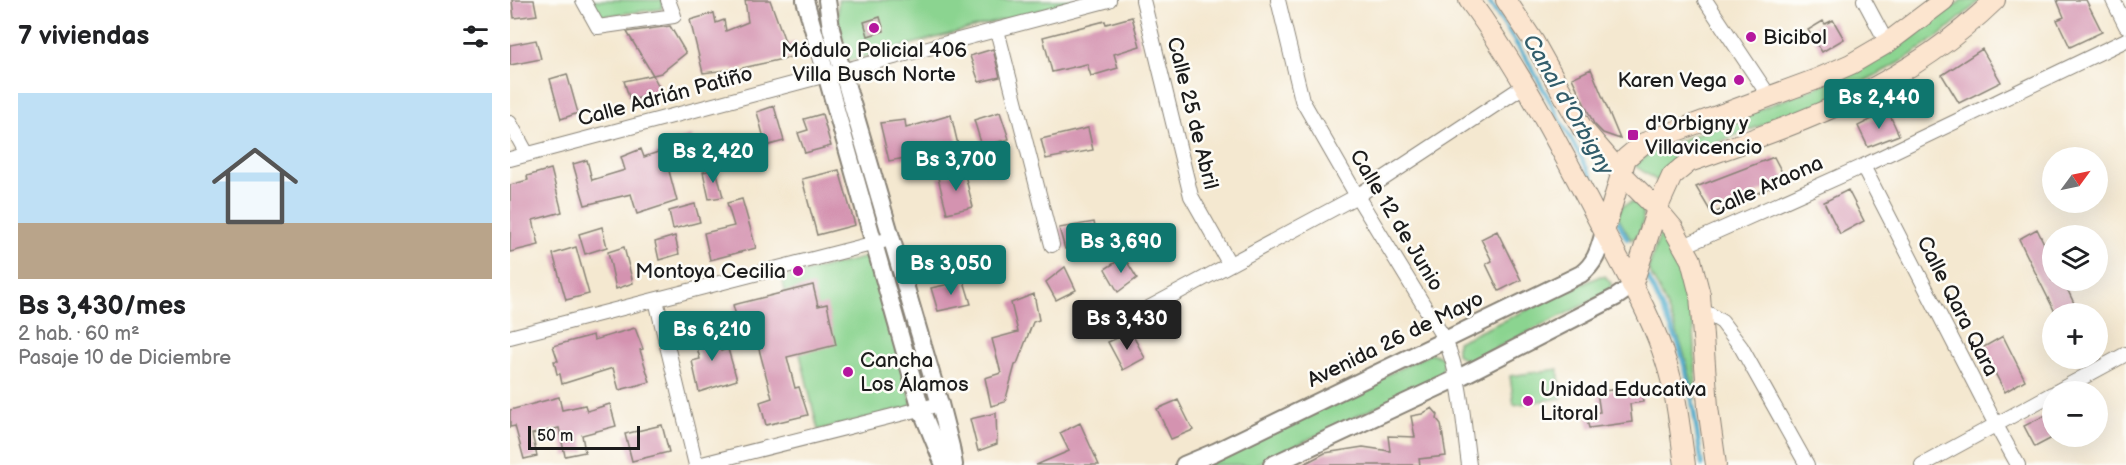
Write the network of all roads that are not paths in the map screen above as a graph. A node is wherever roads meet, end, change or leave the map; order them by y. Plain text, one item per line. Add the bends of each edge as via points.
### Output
1 (583, 0) edge
2 (668, 0) edge
3 (805, 0) edge
4 (827, 0) edge
5 (1109, 0) edge
6 (1143, 0) edge
7 (1278, 0) edge
8 (1469, 0) edge
9 (1506, 0) edge
10 (1705, 0) edge
11 (1864, 0) edge
12 (1944, 0) edge
13 (1995, 0) edge
14 (2114, 0) edge
15 (2126, 27) edge
16 (997, 30) junction
17 (2126, 40) edge
18 (1887, 44) junction
19 (844, 70) junction
20 (826, 76) junction
21 (1524, 86) junction
22 (1769, 96) junction
23 (510, 123) edge
24 (527, 154) junction
25 (510, 159) edge
26 (1863, 166) junction
27 (1620, 172) junction
28 (1357, 196) junction
29 (1658, 209) junction
30 (1604, 232) junction
31 (891, 239) junction
32 (874, 243) junction
33 (1052, 245) dead end
34 (1684, 246) junction
35 (1229, 263) junction
36 (1632, 286) junction
37 (656, 300) junction
38 (1702, 314) junction
39 (1095, 319) dead end
40 (510, 337) edge
41 (1445, 340) junction
42 (2126, 355) edge
43 (1458, 378) junction
44 (2077, 381) edge
45 (2042, 399) edge
46 (940, 404) junction
47 (921, 409) junction
48 (1995, 425) junction
49 (697, 465) edge
50 (944, 465) edge
51 (954, 465) edge
52 (1184, 465) edge
53 (1272, 465) edge
54 (1469, 465) edge
55 (1685, 465) edge
56 (1716, 465) edge
57 (1807, 465) edge
58 (1922, 465) edge
59 (2018, 465) edge

1 - 2 street via 598,27 674,16
3 - 20 street
4 - 19 street
5 - 16 street, Calle Adrián Patiño
6 - 35 street, Calle 25 de Abril via 1191,196
7 - 28 street, Calle 12 de Junio via 1302,99
8 - 21 main road
9 - 27 main road via 1582,128
10 - 22 street
11 - 18 street
12 - 18 main road
13 - 29 main road via 1940,47 1865,94 1689,162 1672,176
14 - 15 street
16 - 19 street, Calle Adrián Patiño
16 - 33 street
17 - 26 street, Calle Araona
18 - 22 main road via 1842,68
19 - 20 street, Calle Adrián Patiño
19 - 31 street
20 - 24 street, Calle Adrián Patiño
20 - 32 street
21 - 28 street
21 - 30 main road
22 - 27 main road via 1644,143 1626,158
23 - 24 street
24 - 25 street, Calle Adrián Patiño
26 - 34 street, Calle Araona
26 - 48 street, Calle Qara Qara
27 - 29 main road
27 - 30 main road
28 - 35 street
28 - 41 street, Calle 12 de Junio
29 - 34 main road
29 - 36 main road
30 - 36 main road
30 - 41 street, Avenida 26 de Mayo via 1590,268
31 - 32 street
31 - 46 street
32 - 37 street
32 - 47 street
34 - 38 main road via 1698,286
35 - 39 street via 1130,318
36 - 43 street
36 - 55 main road via 1667,363
37 - 40 street
37 - 49 street
38 - 56 main road
38 - 57 street via 1722,322 1741,347
41 - 43 street, Calle 12 de Junio
41 - 52 street, Avenida 26 de Mayo
42 - 44 street
43 - 53 street
43 - 54 street, Calle 12 de Junio
45 - 48 street
46 - 47 street
46 - 51 street
47 - 49 street
47 - 50 street
48 - 58 street
48 - 59 street, Calle Qara Qara

